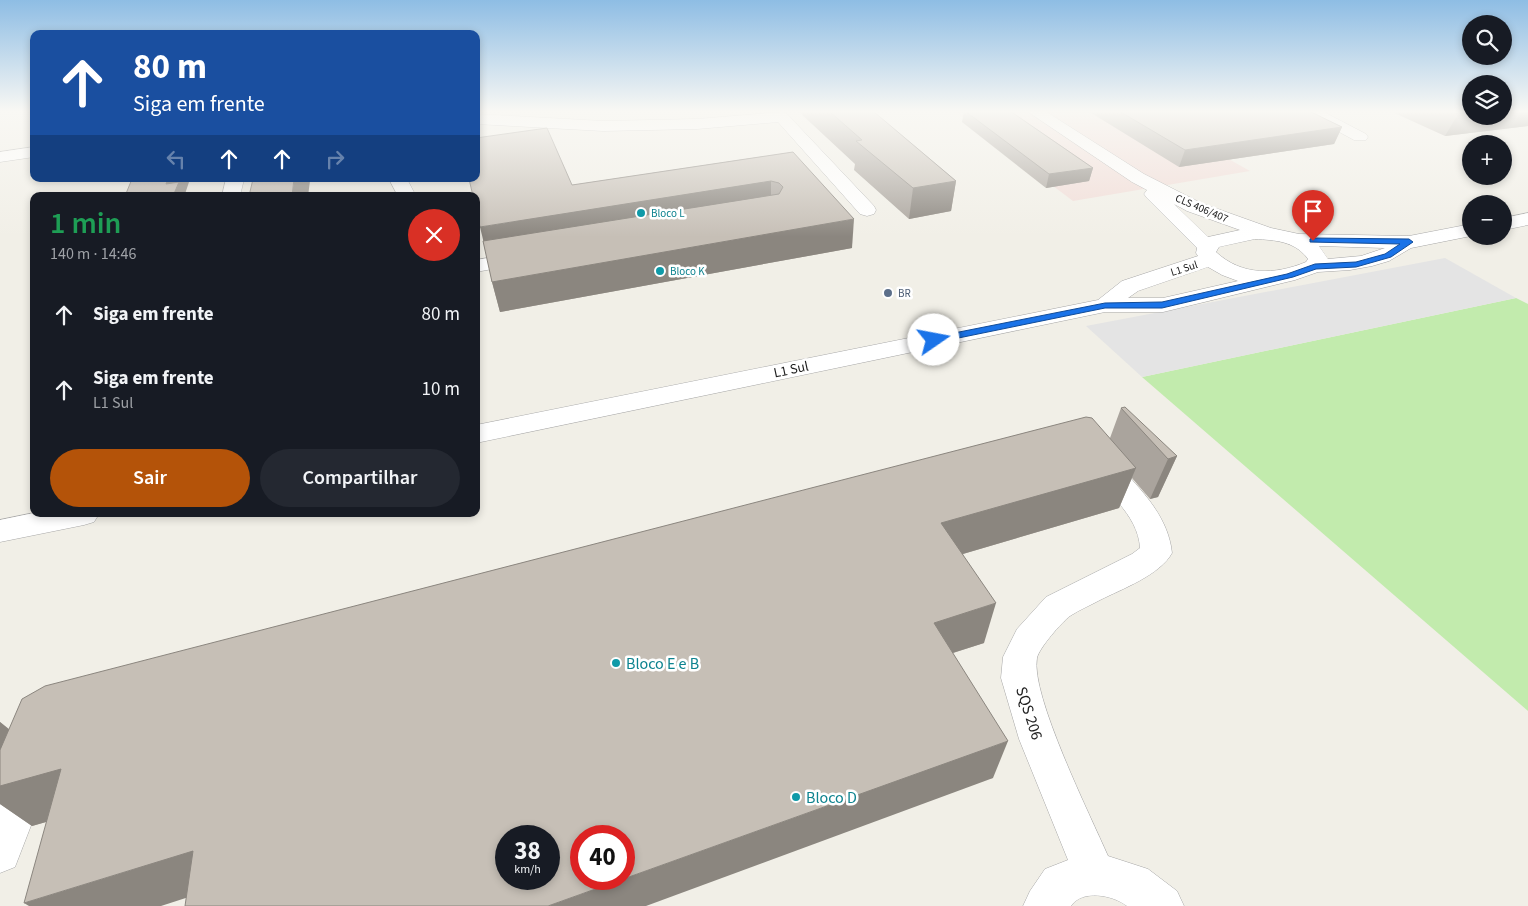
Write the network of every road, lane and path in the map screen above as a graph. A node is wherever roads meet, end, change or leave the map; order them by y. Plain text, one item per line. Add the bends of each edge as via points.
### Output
1 (25, 153) edge
2 (815, 153) edge
3 (1101, 153) edge
4 (0, 157) edge
5 (1138, 178) junction
6 (867, 210) dead end
7 (1528, 219) edge
8 (1512, 222) edge
9 (1462, 232) edge
10 (1269, 234) junction
11 (1298, 240) junction
12 (1409, 242) junction
13 (1209, 253) junction
14 (542, 256) edge
15 (480, 265) edge
16 (1315, 266) junction
17 (1275, 278) junction
18 (1105, 305) junction
19 (480, 433) edge
20 (1080, 447) edge
21 (69, 517) edge
22 (0, 531) edge
23 (39, 752) edge
24 (0, 852) edge
25 (1094, 873) junction
26 (1045, 906) edge
27 (1162, 906) edge

1 - 4 street
2 - 6 street
3 - 5 street, CLS 406/407
5 - 10 street, CLS 406/407 via 1194,207
5 - 13 street, CLS 406/407
7 - 8 street
9 - 12 street
10 - 11 street
10 - 13 street, L1 Sul via 1212,242
11 - 12 street
11 - 16 street via 1314,252 1318,259
12 - 16 street via 1388,256 1356,264
13 - 17 street, CLS 406/407 via 1239,273
13 - 18 street, L1 Sul via 1130,286
14 - 15 street
16 - 17 street, L1 Sul
17 - 18 street, L1 Sul via 1162,305
18 - 19 street, L1 Sul
20 - 25 street, SQS 206 via 1088,448 1151,524 1157,542 1156,553 1143,562 1058,607 1028,639 1020,657 1019,678 1038,739
21 - 22 street
23 - 24 street
25 - 26 street via 1060,884
25 - 27 street via 1133,884

